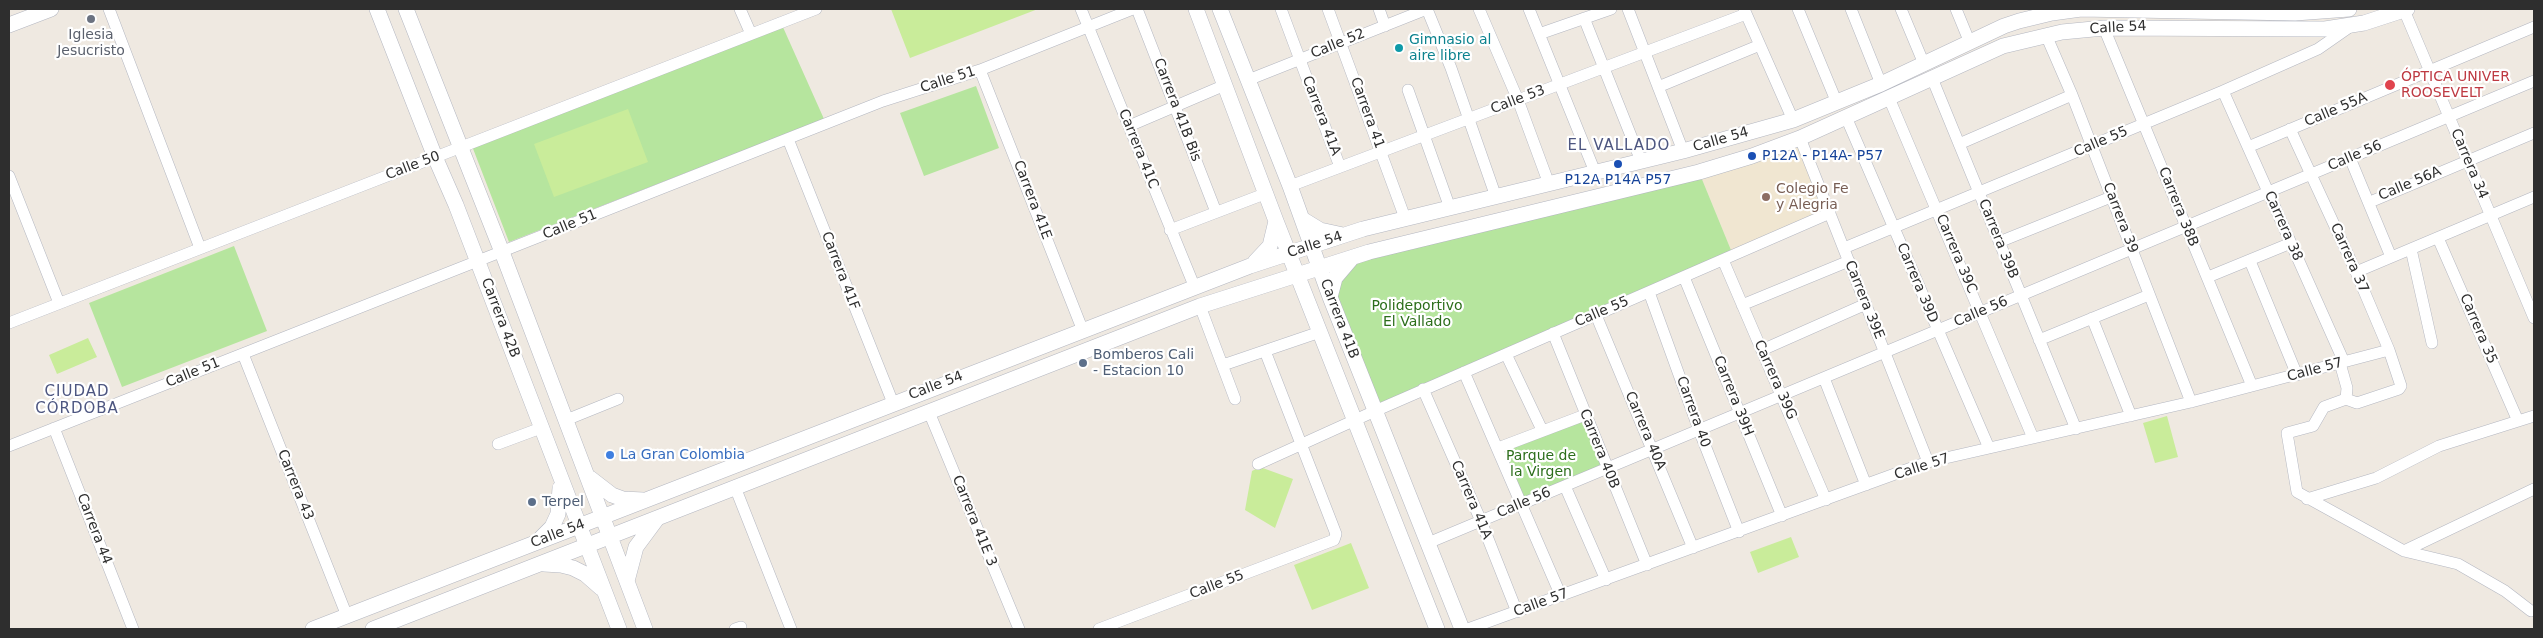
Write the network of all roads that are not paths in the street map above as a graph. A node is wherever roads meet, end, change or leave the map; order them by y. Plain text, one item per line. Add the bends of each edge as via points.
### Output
1 (51, 9) edge
2 (109, 9) edge
3 (377, 9) edge
4 (406, 9) edge
5 (740, 9) edge
6 (816, 9) edge
7 (1081, 9) edge
8 (1135, 9) edge
9 (1196, 9) edge
10 (1220, 9) edge
11 (1281, 9) edge
12 (1328, 9) edge
13 (1379, 9) edge
14 (1427, 9) edge
15 (1479, 9) edge
16 (1529, 9) edge
17 (1611, 9) edge
18 (1628, 9) edge
19 (1798, 9) edge
20 (1851, 9) edge
21 (1901, 9) edge
22 (1956, 9) edge
23 (2081, 9) edge
24 (2347, 9) edge
25 (2406, 9) edge
26 (2057, 10) edge
27 (2115, 10) edge
28 (2236, 10) edge
29 (1745, 11) edge
30 (2021, 12) edge
31 (1584, 18) junction
32 (9, 25) edge
33 (2353, 25) junction
34 (1385, 26) junction
35 (1088, 27) junction
36 (2534, 27) edge
37 (2104, 28) junction
38 (751, 34) junction
39 (1539, 34) junction
40 (2046, 35) junction
41 (1341, 43) junction
42 (1970, 43) junction
43 (1760, 45) junction
44 (1644, 52) junction
45 (1300, 60) junction
46 (1924, 64) junction
47 (1604, 67) junction
48 (980, 70) junction
49 (2429, 70) junction
50 (1932, 78) junction
51 (1248, 80) junction
52 (2534, 81) edge
53 (1560, 84) junction
54 (1881, 84) junction
55 (1225, 85) junction
56 (1658, 87) junction
57 (1408, 90) dead end
58 (2223, 91) junction
59 (2072, 95) junction
60 (1888, 98) junction
61 (1518, 100) junction
62 (1837, 103) junction
63 (1175, 106) junction
64 (1846, 117) junction
65 (2449, 117) junction
66 (1468, 119) junction
67 (1793, 120) junction
68 (2144, 124) junction
69 (1129, 126) junction
70 (2290, 129) junction
71 (2534, 133) edge
72 (1426, 135) junction
73 (1800, 138) junction
74 (788, 139) junction
75 (1959, 144) junction
76 (2091, 146) junction
77 (2248, 147) junction
78 (460, 148) junction
79 (1683, 151) junction
80 (1381, 152) junction
81 (435, 157) junction
82 (2350, 158) junction
83 (2467, 160) junction
84 (1641, 161) junction
85 (1340, 167) junction
86 (1595, 172) junction
87 (2312, 174) junction
88 (9, 176) edge
89 (1549, 184) junction
90 (1290, 186) junction
91 (1979, 192) junction
92 (2268, 192) junction
93 (1267, 193) junction
94 (1496, 197) junction
95 (2111, 197) junction
96 (2534, 197) edge
97 (2370, 202) junction
98 (1450, 208) junction
99 (1937, 210) junction
100 (1216, 212) junction
101 (1830, 213) junction
102 (2491, 216) junction
103 (1405, 218) junction
104 (1302, 219) junction
105 (1276, 221) junction
106 (2187, 226) junction
107 (1893, 228) junction
108 (1363, 229) junction
109 (1170, 230) junction
110 (1343, 235) junction
111 (2438, 238) junction
112 (1999, 242) junction
113 (2291, 243) junction
114 (1311, 246) junction
115 (200, 248) junction
116 (1844, 248) junction
117 (2411, 248) junction
118 (2132, 249) junction
119 (502, 252) junction
120 (1289, 254) junction
121 (1362, 254) junction
122 (2391, 257) junction
123 (1723, 260) junction
124 (478, 261) junction
125 (1849, 261) junction
126 (2250, 261) junction
127 (1250, 266) junction
128 (1319, 267) junction
129 (2356, 272) junction
130 (1298, 273) junction
131 (1684, 277) junction
132 (2208, 278) junction
133 (1260, 285) junction
134 (1195, 288) junction
135 (1649, 292) junction
136 (2149, 295) junction
137 (2021, 296) junction
138 (1330, 297) junction
139 (59, 303) junction
140 (1866, 304) junction
141 (1309, 305) junction
142 (1742, 305) junction
143 (1200, 306) junction
144 (1981, 312) junction
145 (1596, 315) junction
146 (2092, 318) junction
147 (2534, 318) edge
148 (9, 323) edge
149 (1938, 330) junction
150 (1083, 331) junction
151 (1320, 332) junction
152 (1553, 333) junction
153 (2039, 340) junction
154 (2432, 343) dead end
155 (1762, 350) junction
156 (2389, 350) junction
157 (1265, 351) junction
158 (1885, 352) junction
159 (243, 354) junction
160 (1506, 354) junction
161 (2342, 363) junction
162 (1223, 365) junction
163 (1464, 372) junction
164 (2297, 375) junction
165 (1824, 378) junction
166 (2252, 386) junction
167 (1423, 390) junction
168 (1783, 395) junction
169 (618, 399) dead end
170 (1235, 399) dead end
171 (2346, 399) junction
172 (2191, 402) junction
173 (893, 403) junction
174 (1375, 410) junction
175 (929, 412) junction
176 (1739, 413) junction
177 (1585, 415) junction
178 (2131, 416) junction
179 (2534, 416) edge
180 (566, 420) junction
181 (1355, 421) junction
182 (2518, 421) junction
183 (54, 428) junction
184 (2076, 428) junction
185 (1542, 430) junction
186 (1699, 430) junction
187 (543, 435) junction
188 (573, 436) junction
189 (2033, 438) junction
190 (498, 444) dead end
191 (1302, 444) junction
192 (9, 446) edge
193 (1498, 448) junction
194 (1989, 448) junction
195 (1653, 449) junction
196 (1928, 462) junction
197 (1258, 464) dead end
198 (1606, 469) junction
199 (586, 474) junction
200 (560, 479) junction
201 (1565, 486) junction
202 (1866, 486) junction
203 (734, 487) junction
204 (2534, 489) edge
205 (656, 497) junction
206 (2308, 499) junction
207 (1826, 500) junction
208 (1522, 504) junction
209 (660, 516) junction
210 (1782, 516) junction
211 (603, 517) junction
212 (1481, 521) junction
213 (579, 526) junction
214 (1739, 532) junction
215 (610, 536) junction
216 (532, 544) junction
217 (1428, 544) junction
218 (586, 546) junction
219 (1693, 548) junction
220 (2404, 551) junction
221 (1647, 565) junction
222 (523, 570) junction
223 (1606, 580) junction
224 (627, 583) junction
225 (604, 592) junction
226 (1561, 596) junction
227 (2531, 611) dead end
228 (1516, 612) junction
229 (347, 616) junction
230 (133, 629) edge
231 (313, 629) edge
232 (373, 629) edge
233 (619, 629) edge
234 (645, 629) edge
235 (791, 629) edge
236 (1019, 629) edge
237 (1099, 629) edge
238 (1437, 629) edge
239 (1462, 629) edge
240 (1468, 629) edge

1 - 32 main road
2 - 115 street
3 - 81 main road, Carrera 42B
4 - 78 main road, Carrera 42B
5 - 38 street
6 - 38 street, Calle 50
7 - 35 street, Carrera 41C
8 - 35 street, Calle 51
8 - 63 street, Carrera 41B Bis
9 - 55 main road, Carrera 41B
10 - 51 main road, Carrera 41B
11 - 45 street, Carrera 41A
12 - 41 street, Carrera 41
13 - 34 street
14 - 34 street, Calle 52
14 - 66 street
15 - 61 street
16 - 39 street
17 - 31 street
18 - 44 street
19 - 62 street
20 - 54 street
21 - 46 street
22 - 42 street
23 - 26 main road, Calle 54
23 - 27 main road, Calle 54
24 - 28 main road, Calle 54 via 2295,13
25 - 33 main road, Calle 54
25 - 49 street, Carrera 34
26 - 30 main road
26 - 40 main road
27 - 28 main road, Calle 54
29 - 43 street
29 - 44 street, Calle 53
30 - 40 main road
30 - 42 main road, Calle 54 via 2004,26
31 - 39 street
31 - 47 street
33 - 37 main road, Calle 54 via 2292,30
33 - 58 street, Calle 55 via 2318,48
34 - 41 street, Calle 52
35 - 48 street, Calle 51
35 - 69 street, Carrera 41C
36 - 49 street, Calle 55A
37 - 40 main road, Calle 54
37 - 68 street, Carrera 38B
38 - 78 street, Calle 50
39 - 53 street
40 - 50 main road, Calle 54 via 2003,46
40 - 59 street, Carrera 39
41 - 45 street, Calle 52
41 - 80 street, Carrera 41
42 - 46 main road, Calle 54
43 - 56 street
43 - 67 street
44 - 47 street, Calle 53
44 - 56 street
45 - 51 street, Calle 52
45 - 85 street, Carrera 41A
46 - 54 main road, Calle 54
47 - 53 street, Calle 53
47 - 84 street
48 - 74 street, Calle 51 via 883,101
48 - 150 street, Carrera 41E
49 - 65 street, Carrera 34
49 - 70 street, Calle 55A
50 - 60 main road, Calle 54
50 - 75 street, Carrera 39B
51 - 90 main road, Carrera 41B
52 - 65 street, Calle 56
53 - 61 street, Calle 53
53 - 86 street
54 - 62 main road, Calle 54
55 - 63 street
55 - 93 main road, Carrera 41B
56 - 79 street
57 - 72 street
58 - 68 street, Calle 55
58 - 77 street, Carrera 38
59 - 75 street
59 - 76 street, Carrera 39
60 - 64 main road, Calle 54
60 - 99 street, Carrera 39C
61 - 66 street, Calle 53
61 - 89 street
62 - 67 main road, Calle 54
63 - 69 street
63 - 100 street, Carrera 41B Bis
64 - 73 main road, Calle 54
64 - 107 street, Carrera 39D
65 - 82 street, Calle 56
65 - 83 street, Carrera 34
66 - 72 street, Calle 53
66 - 94 street
67 - 79 main road, Calle 54
68 - 76 street, Calle 55
68 - 106 street, Carrera 38B
69 - 109 street, Carrera 41C
70 - 77 street, Calle 55A
70 - 87 street, Carrera 37
71 - 83 street, Calle 56A
72 - 80 street, Calle 53
72 - 98 street
73 - 101 street, Carrera 39E
73 - 121 main road, Calle 54 via 1699,172
74 - 119 street, Calle 51
74 - 173 street, Carrera 41F
75 - 91 street, Carrera 39B
76 - 91 street, Calle 55
76 - 95 street, Carrera 39
77 - 92 street, Carrera 38
78 - 81 street, Calle 50
78 - 119 main road, Carrera 42B
79 - 84 main road, Calle 54
80 - 85 street, Calle 53
80 - 103 street, Carrera 41
81 - 115 street, Calle 50
81 - 124 main road, Carrera 42B
82 - 87 street, Calle 56
82 - 97 street
83 - 97 street, Calle 56A
83 - 102 street, Carrera 34
84 - 86 main road, Calle 54
85 - 90 street, Calle 53
86 - 89 main road, Calle 54
87 - 92 street, Calle 56
87 - 129 street, Carrera 37
88 - 139 street
89 - 94 main road, Calle 54
90 - 104 main road, Carrera 41B
91 - 99 street, Calle 55
91 - 112 street, Carrera 39B
92 - 106 street, Calle 56
92 - 113 street, Carrera 38
93 - 100 street
93 - 105 main road, Carrera 41B
94 - 98 main road, Calle 54
95 - 112 street
95 - 118 street, Carrera 39
96 - 102 street
97 - 122 street
98 - 103 main road, Calle 54
99 - 107 street, Calle 55
99 - 144 street, Carrera 39C
100 - 109 street
101 - 116 street, Carrera 39E
101 - 123 street, Calle 55
102 - 111 street
102 - 147 street, Carrera 34
103 - 108 main road, Calle 54
104 - 110 main road via 1320,230
104 - 114 main road, Carrera 41B
105 - 120 main road, Carrera 41B
105 - 127 main road via 1270,246
106 - 118 street, Calle 56
106 - 132 street, Carrera 38B
107 - 116 street, Calle 55
107 - 149 street, Carrera 39D
108 - 110 main road, Calle 54
108 - 121 main road via 1358,235
109 - 134 street, Carrera 41C
110 - 114 main road, Calle 54
111 - 117 street
111 - 182 street, Carrera 35
112 - 137 street, Carrera 39B
113 - 126 street
113 - 161 street, Carrera 38
114 - 120 main road, Calle 54
114 - 128 main road, Carrera 41B
115 - 139 street, Calle 50
116 - 125 street, Carrera 39E
117 - 122 street
117 - 154 street
118 - 136 street, Carrera 39
118 - 137 street, Calle 56
119 - 124 street, Calle 51
119 - 180 main road, Carrera 42B
120 - 127 main road, Calle 54
120 - 130 main road, Carrera 41B
121 - 128 main road, Calle 54
121 - 138 main road via 1338,273
122 - 129 street
123 - 131 street, Calle 55
123 - 142 street, Carrera 39G
124 - 159 street, Calle 51
124 - 187 main road, Carrera 42B
125 - 140 street, Carrera 39E
125 - 142 street
126 - 132 street
126 - 164 street
127 - 134 main road, Calle 54
128 - 130 main road, Calle 54
128 - 138 main road, Carrera 41B
129 - 156 street, Carrera 37
130 - 133 main road, Calle 54
130 - 141 main road, Carrera 41B
131 - 135 street, Calle 55
131 - 176 street, Carrera 39H
132 - 166 street, Carrera 38B
133 - 141 main road via 1289,288
133 - 143 main road, Calle 54
134 - 150 main road, Calle 54
135 - 145 street, Calle 55
135 - 186 street, Carrera 40
136 - 146 street
136 - 172 street, Carrera 39
137 - 144 street, Calle 56
137 - 153 street, Carrera 39B
138 - 174 main road, Carrera 41B
139 - 148 street, Calle 50
140 - 155 street
140 - 158 street, Carrera 39E
141 - 151 main road, Carrera 41B
142 - 155 street, Carrera 39G
143 - 162 street
143 - 175 main road, Calle 54
144 - 149 street, Calle 56
144 - 189 street, Carrera 39C
145 - 152 street, Calle 55
145 - 195 street, Carrera 40A
146 - 153 street
146 - 178 street
149 - 158 street, Calle 56
149 - 194 street, Carrera 39D
150 - 173 main road, Calle 54
151 - 157 street
151 - 181 main road, Carrera 41B
152 - 160 street, Calle 55
152 - 177 street, Carrera 40B
153 - 184 street, Carrera 39B
155 - 168 street, Carrera 39G
156 - 161 street, Calle 57
156 - 171 street, Carrera 37 via 2401,386 2399,389 2357,403
157 - 162 street
157 - 191 street
158 - 165 street, Calle 56
158 - 196 street, Carrera 39E
159 - 183 street, Calle 51
159 - 229 street, Carrera 43
160 - 163 street, Calle 55
160 - 185 street
161 - 164 street, Calle 57
161 - 171 street, Carrera 38
162 - 170 street
163 - 167 street, Calle 55
163 - 193 street
164 - 166 street, Calle 57
165 - 168 street, Calle 56
165 - 202 street
166 - 172 street, Calle 57
167 - 174 street, Calle 55
167 - 212 street, Carrera 41A
168 - 176 street, Calle 56
168 - 207 street, Carrera 39G
169 - 180 street
171 - 206 street via 2324,407 2311,428 2287,433 2297,492
172 - 178 street, Calle 57
173 - 205 main road, Calle 54
174 - 181 street, Calle 55
174 - 217 main road, Carrera 41B
175 - 203 main road, Calle 54
175 - 236 street, Carrera 41E 3
176 - 186 street, Calle 56
176 - 210 street, Carrera 39H
177 - 185 street
177 - 198 street, Carrera 40B
178 - 184 street, Calle 57
179 - 182 street
180 - 188 main road, Carrera 42B
181 - 191 street, Calle 55
181 - 238 main road, Carrera 41B
182 - 206 street via 2439,446 2376,478
183 - 192 street, Calle 51
183 - 230 street, Carrera 44
184 - 189 street, Calle 57
185 - 193 street
186 - 195 street, Calle 56
186 - 214 street, Carrera 40
187 - 188 main road via 556,426 568,429
187 - 190 street
187 - 200 main road, Carrera 42B
188 - 199 main road, Carrera 42B
189 - 194 street, Calle 57
191 - 197 street, Calle 55
191 - 237 street, Calle 55 via 1336,534 1334,540
193 - 208 street
194 - 196 street, Calle 57
195 - 198 street, Calle 56
195 - 219 street, Carrera 40A
196 - 202 street, Calle 57
198 - 201 street, Calle 56
198 - 221 street, Carrera 40B
199 - 205 main road via 602,490 623,499
199 - 211 main road, Carrera 42B
200 - 213 main road, Carrera 42B
200 - 216 main road via 561,500 556,520 548,532
201 - 208 street, Calle 56
201 - 223 street
202 - 207 street, Calle 57
203 - 209 main road, Calle 54
203 - 235 street
204 - 220 street
205 - 211 main road, Calle 54
206 - 220 street
207 - 210 street, Calle 57
208 - 212 street, Calle 56
208 - 226 street
209 - 215 main road, Calle 54
209 - 224 main road via 636,547
210 - 214 street, Calle 57
211 - 213 main road, Calle 54
211 - 215 main road, Carrera 42B
212 - 217 street, Calle 56
212 - 228 street, Carrera 41A
213 - 216 main road, Calle 54
213 - 218 main road, Carrera 42B
214 - 219 street, Calle 57
215 - 218 main road, Calle 54
215 - 224 main road, Carrera 42B
216 - 229 main road, Calle 54
217 - 239 main road, Carrera 41B
218 - 222 main road, Calle 54
218 - 225 main road, Carrera 42B
219 - 221 street, Calle 57
220 - 227 street via 2458,564 2505,591
221 - 223 street, Calle 57
222 - 225 main road via 548,564 567,566 585,574
222 - 232 main road, Calle 54
223 - 226 street, Calle 57
224 - 234 main road, Carrera 42B
225 - 233 main road, Carrera 42B
226 - 228 street, Calle 57
228 - 240 street, Calle 57
229 - 231 main road, Calle 54

